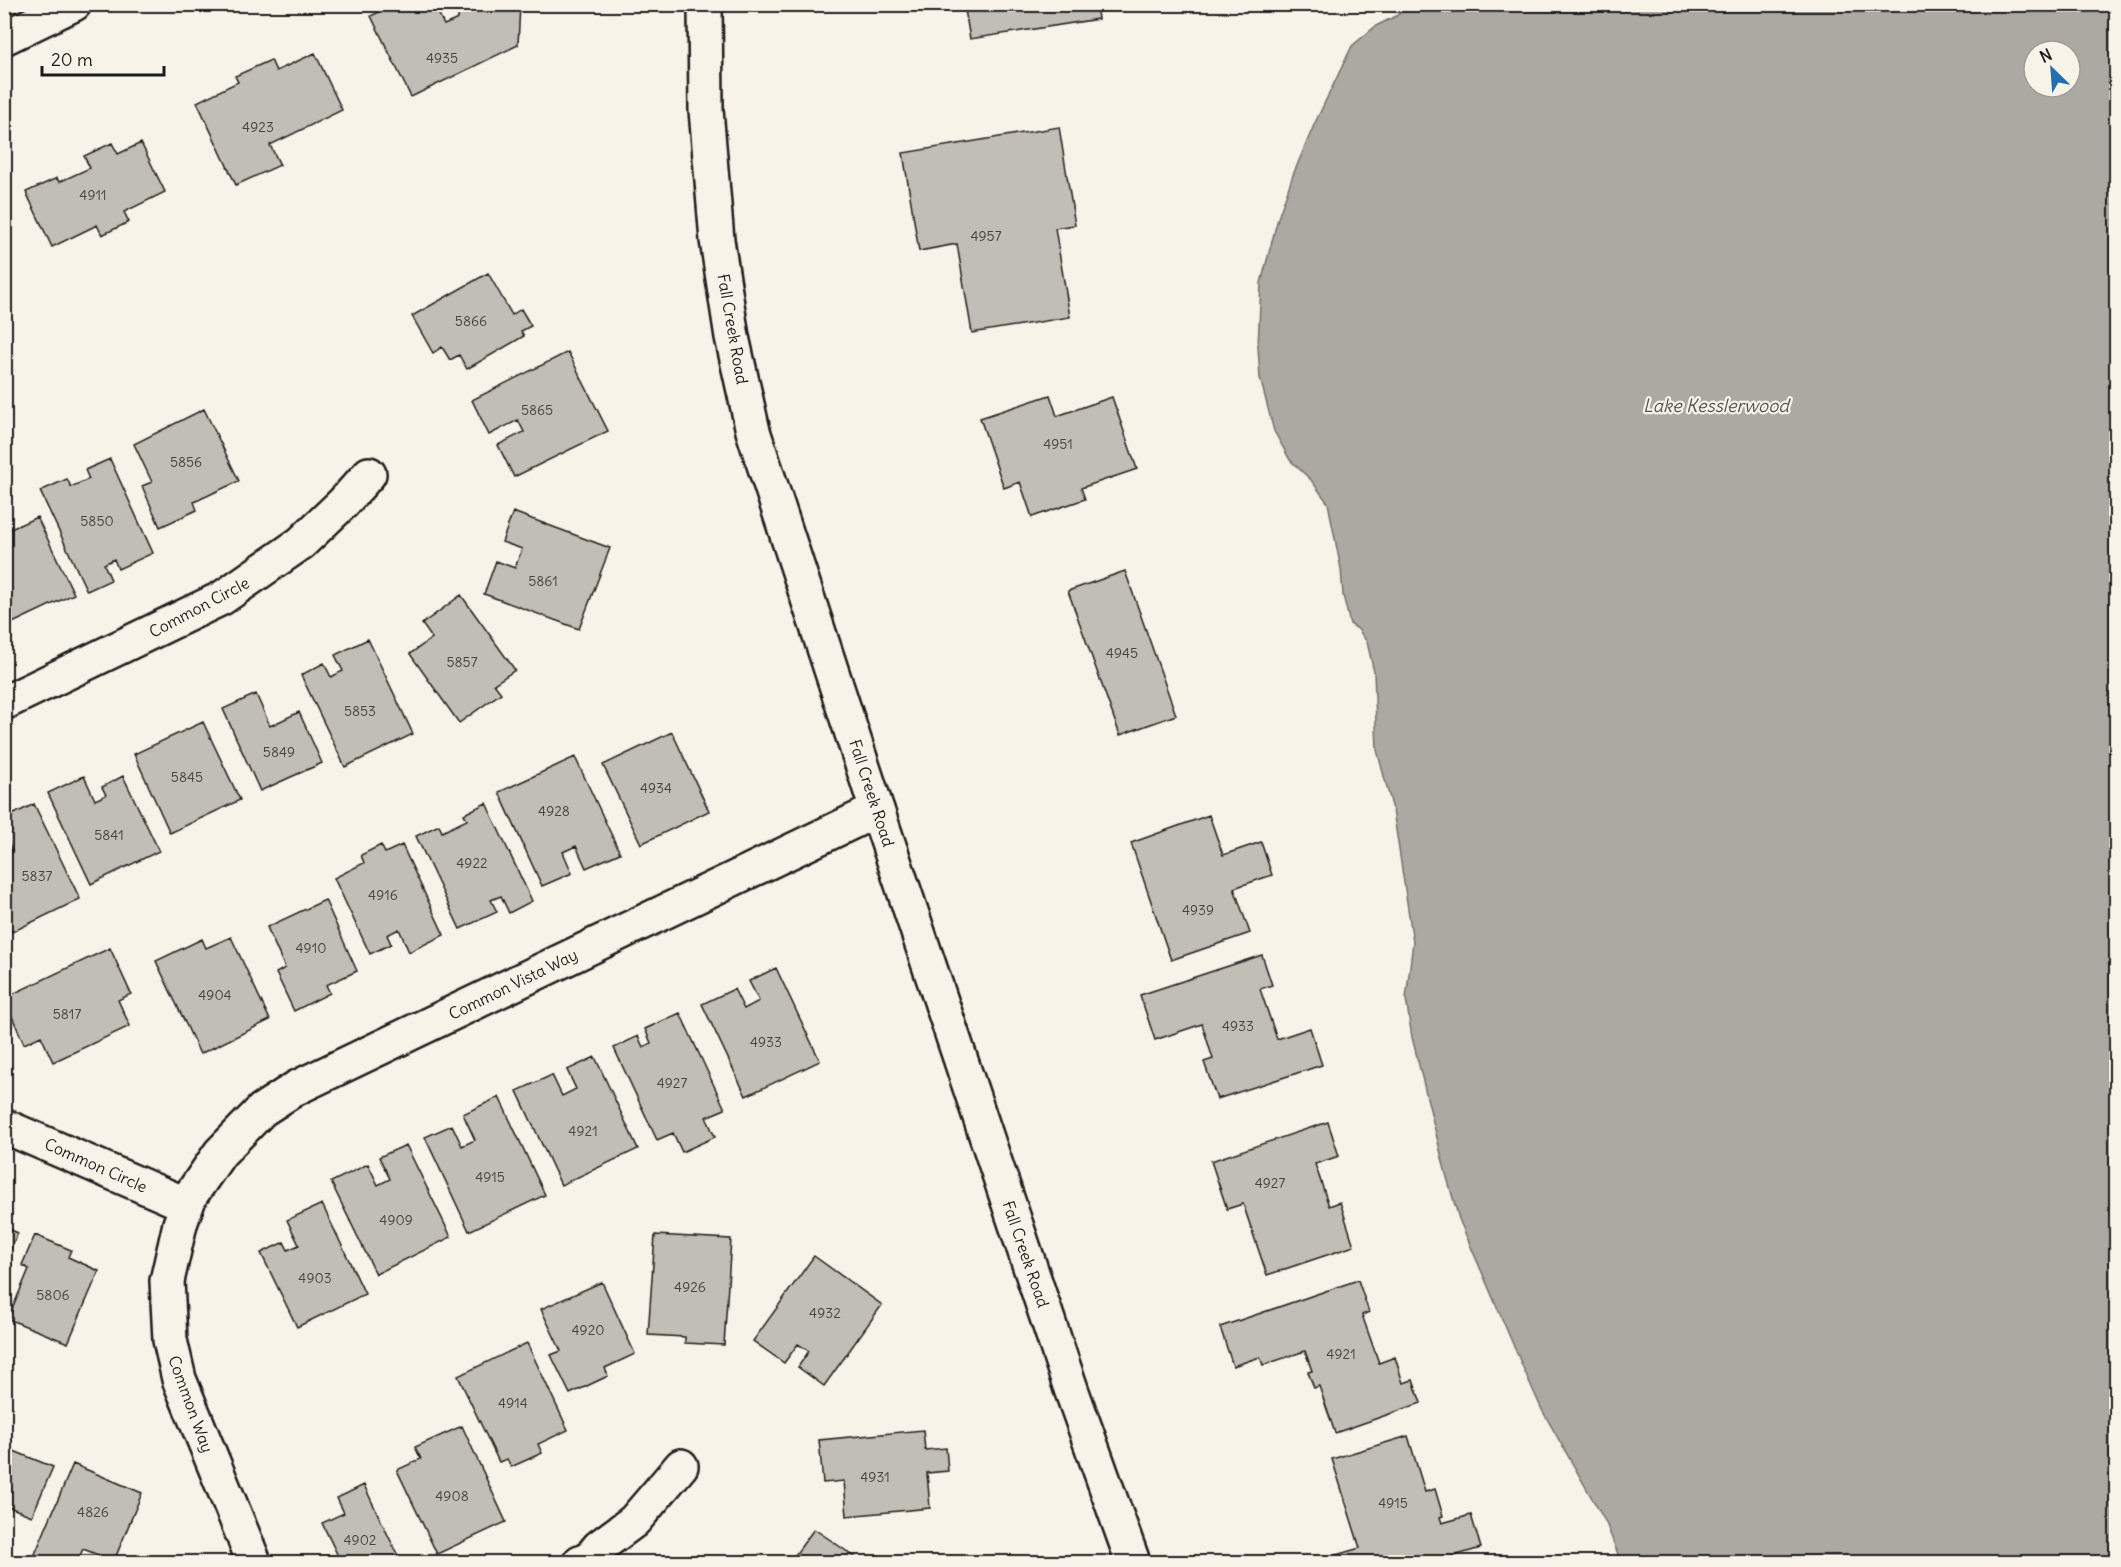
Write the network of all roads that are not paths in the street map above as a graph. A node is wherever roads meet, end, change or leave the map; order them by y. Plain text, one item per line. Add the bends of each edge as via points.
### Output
1 (74, 4) edge
2 (705, 4) edge
3 (4, 38) edge
4 (369, 474) dead end
5 (4, 703) edge
6 (877, 810) junction
7 (4, 1126) edge
8 (187, 1205) junction
9 (681, 1466) dead end
10 (254, 1563) edge
11 (580, 1563) edge
12 (1132, 1563) edge

1 - 3 street
2 - 6 street, Fall Creek Road via 709,163 732,337 753,432
4 - 5 street, Common Circle via 300,543 222,598
6 - 8 street, Common Vista Way via 296,1088 262,1110 220,1153
6 - 12 street, Fall Creek Road
7 - 8 street, Common Circle
8 - 10 street, Common Way via 167,1281 171,1349 185,1396
9 - 11 street via 634,1521

